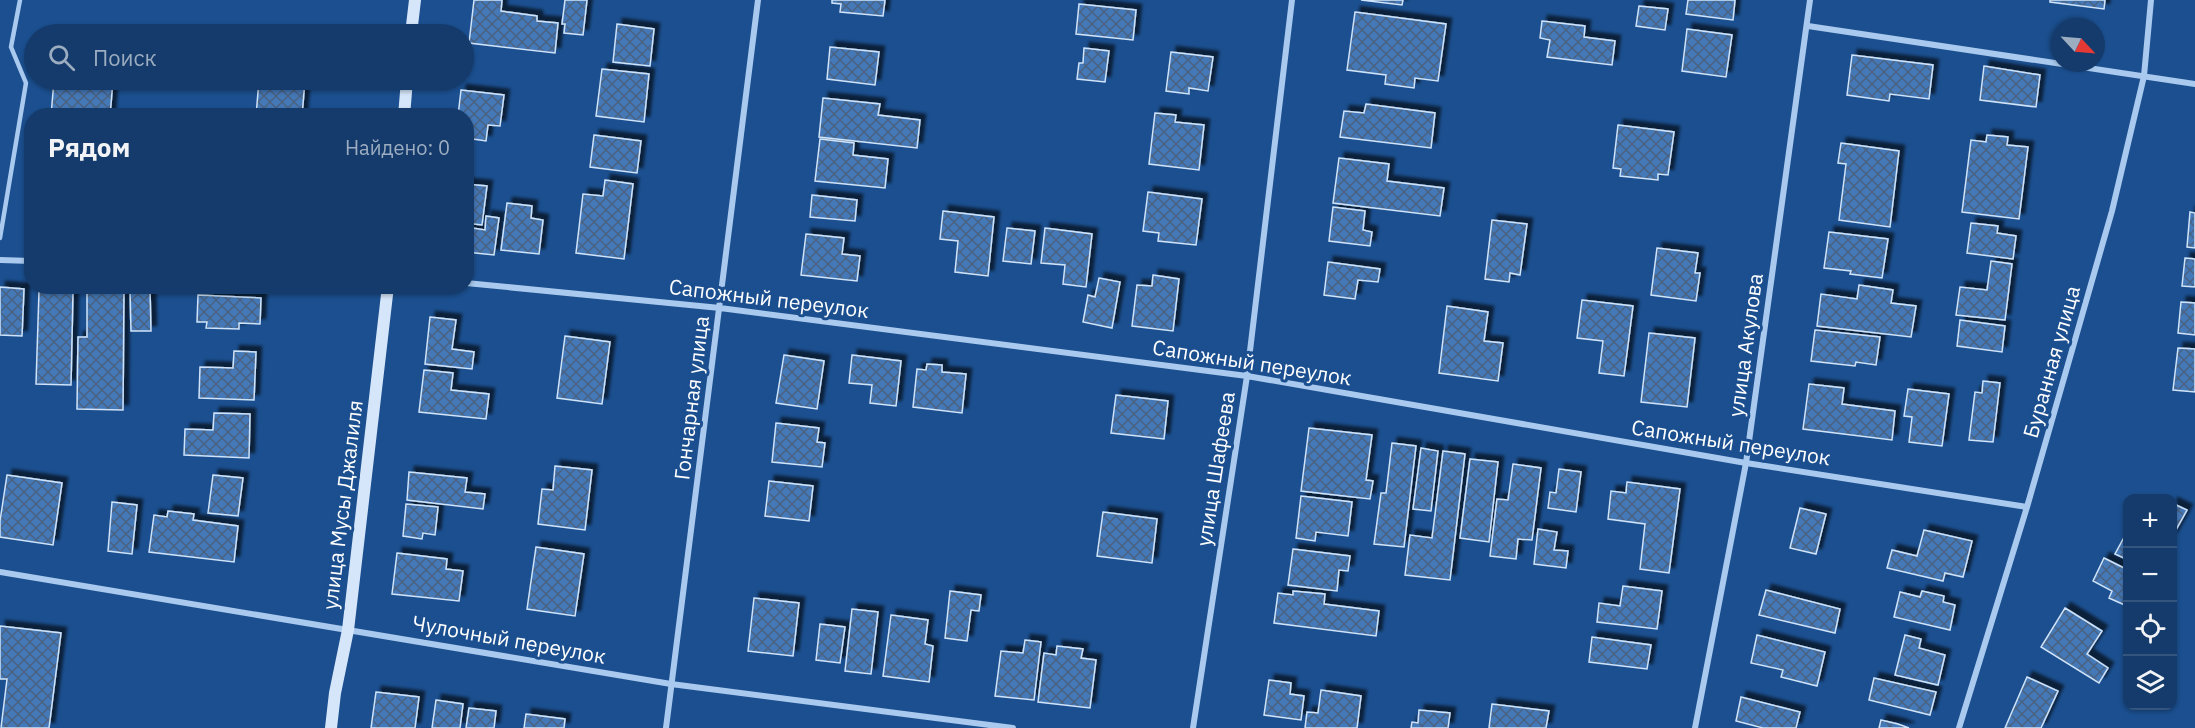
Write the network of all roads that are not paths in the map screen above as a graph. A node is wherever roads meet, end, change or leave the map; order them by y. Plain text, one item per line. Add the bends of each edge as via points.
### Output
1 (20, 0) edge
2 (415, 0) edge
3 (758, 0) edge
4 (1292, 0) edge
5 (1810, 0) edge
6 (2151, 0) edge
7 (412, 24) edge
8 (1808, 26) junction
9 (2144, 76) junction
10 (24, 78) edge
11 (2195, 84) edge
12 (25, 90) edge
13 (406, 90) edge
14 (405, 108) edge
15 (0, 238) edge
16 (0, 260) edge
17 (24, 261) edge
18 (474, 284) edge
19 (387, 294) edge
20 (720, 308) junction
21 (1247, 376) junction
22 (1746, 463) junction
23 (2027, 507) junction
24 (0, 572) edge
25 (348, 630) junction
26 (671, 684) junction
27 (331, 728) edge
28 (666, 728) edge
29 (1014, 728) edge
30 (1193, 728) edge
31 (1695, 728) edge
32 (1959, 728) edge

1 - 10 lane via 11,46
2 - 7 street
3 - 20 street, Гончарная улица
4 - 21 street, улица Шафеева
5 - 8 street, улица Акулова
6 - 9 street, Буранная улица
8 - 9 street
8 - 22 street, улица Акулова
9 - 11 street
9 - 23 street, Буранная улица via 2112,211
12 - 15 lane
13 - 14 street
16 - 17 street
18 - 20 street, Сапожный переулок
19 - 25 street, улица Мусы Джалиля
20 - 21 street, Сапожный переулок
20 - 26 street, Гончарная улица
21 - 22 street, Сапожный переулок
21 - 30 street, улица Шафеева
22 - 23 street, Сапожный переулок
22 - 31 street, улица Акулова
23 - 32 street, Буранная улица
24 - 25 street, Чулочный переулок
25 - 26 street, Чулочный переулок
25 - 27 street, улица Мусы Джалиля
26 - 28 street, Гончарная улица
26 - 29 street, Чулочный переулок

